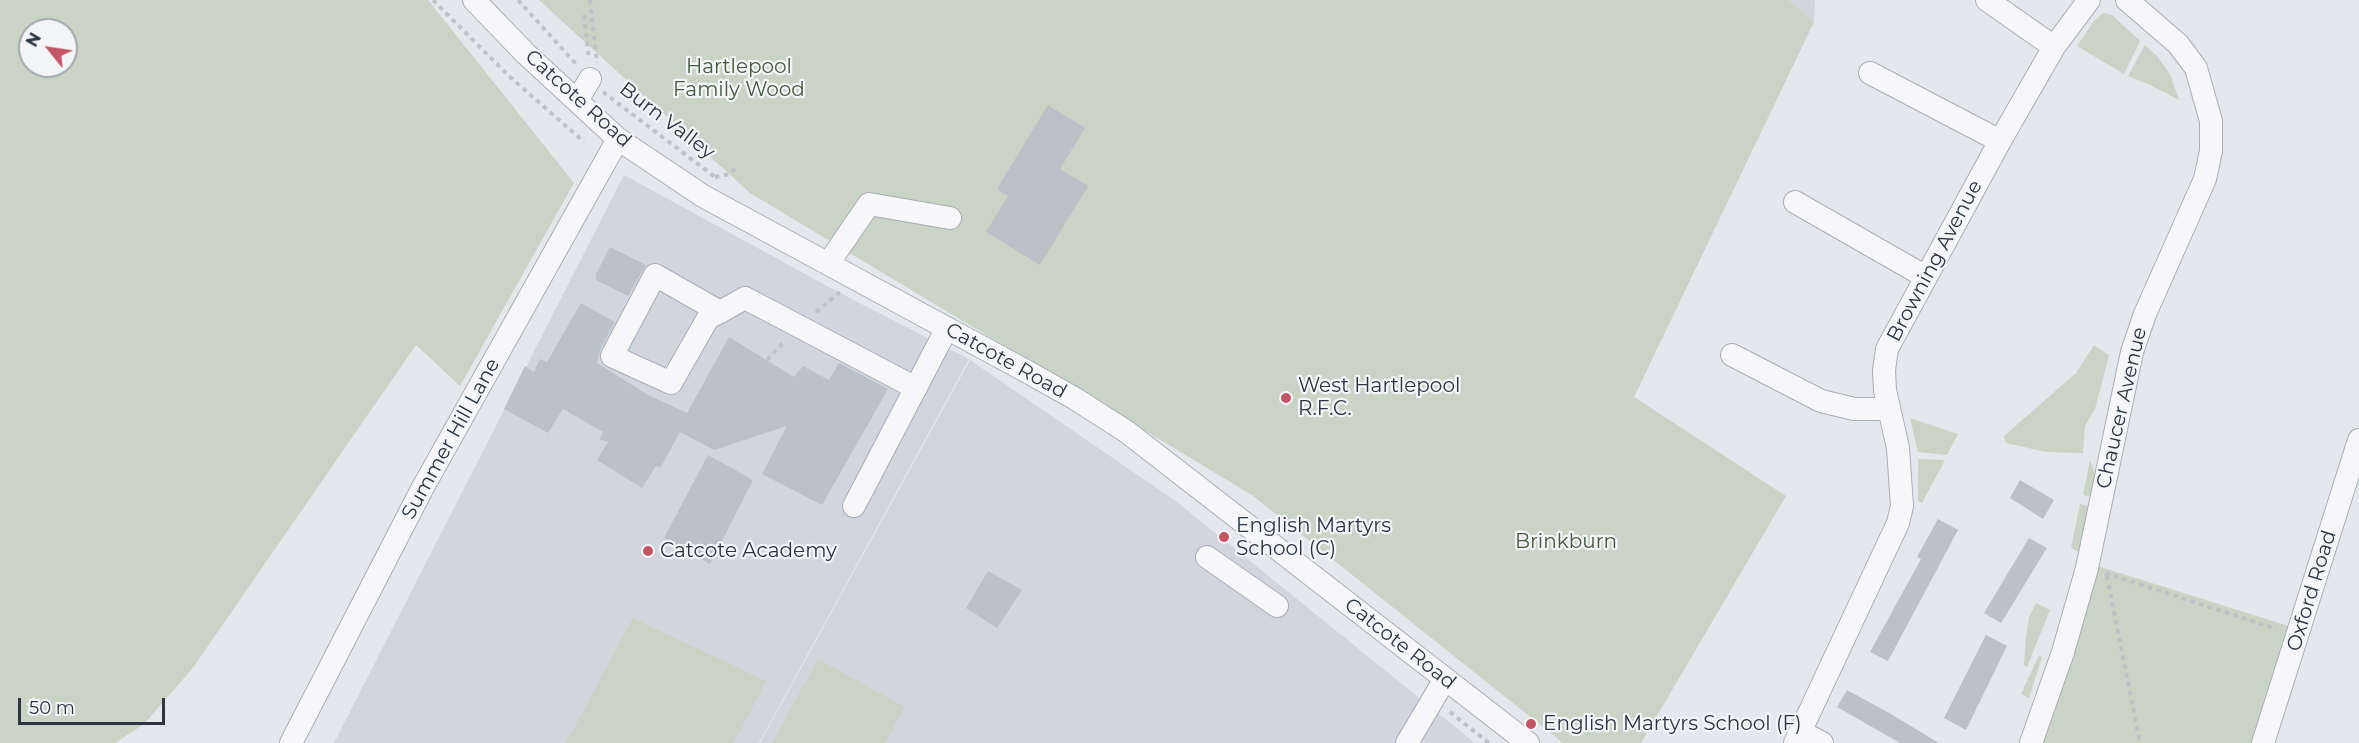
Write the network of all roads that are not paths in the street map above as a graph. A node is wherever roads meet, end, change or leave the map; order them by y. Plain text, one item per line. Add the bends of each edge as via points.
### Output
1 (474, 0) edge
2 (1987, 0) edge
3 (2089, 0) edge
4 (2127, 0) edge
5 (2054, 47) junction
6 (1870, 73) dead end
7 (596, 76) road end
8 (578, 101) junction
9 (618, 139) junction
10 (2000, 141) junction
11 (1795, 202) dead end
12 (950, 218) dead end
13 (828, 264) junction
14 (1926, 277) junction
15 (720, 312) junction
16 (947, 328) junction
17 (1732, 355) dead end
18 (916, 388) junction
19 (1888, 409) junction
20 (2359, 440) edge
21 (854, 506) dead end
22 (1207, 556) dead end
23 (1277, 606) dead end
24 (1445, 679) junction
25 (1798, 737) edge
26 (291, 743) edge
27 (1407, 743) edge
28 (1528, 743) edge
29 (1822, 743) edge
30 (2031, 743) edge
31 (2263, 743) edge

1 - 8 street, Catcote Road
2 - 5 street
3 - 5 street, Browning Avenue
4 - 30 street, Chaucer Avenue via 2178,44 2196,68 2211,121 2211,151 2205,179 2145,314 2133,352 2097,571
5 - 10 street, Browning Avenue
6 - 10 street
7 - 8 street
8 - 9 street, Catcote Road
9 - 13 street, Catcote Road via 703,196
9 - 26 street, Summer Hill Lane via 422,489
10 - 14 street, Browning Avenue
11 - 14 street
12 - 13 street via 869,204
13 - 16 street, Catcote Road
14 - 19 street, Browning Avenue via 1887,349 1884,370
15 - 15 street via 708,318 671,383 612,356 655,275
15 - 18 street via 745,298
16 - 18 street
16 - 24 street, Catcote Road via 1127,432
17 - 19 street via 1821,401 1854,409
18 - 21 street
19 - 25 street, Browning Avenue via 1901,468 1902,506 1898,523
20 - 31 street, Oxford Road
22 - 23 street
24 - 27 street
24 - 28 street, Catcote Road
25 - 29 street

